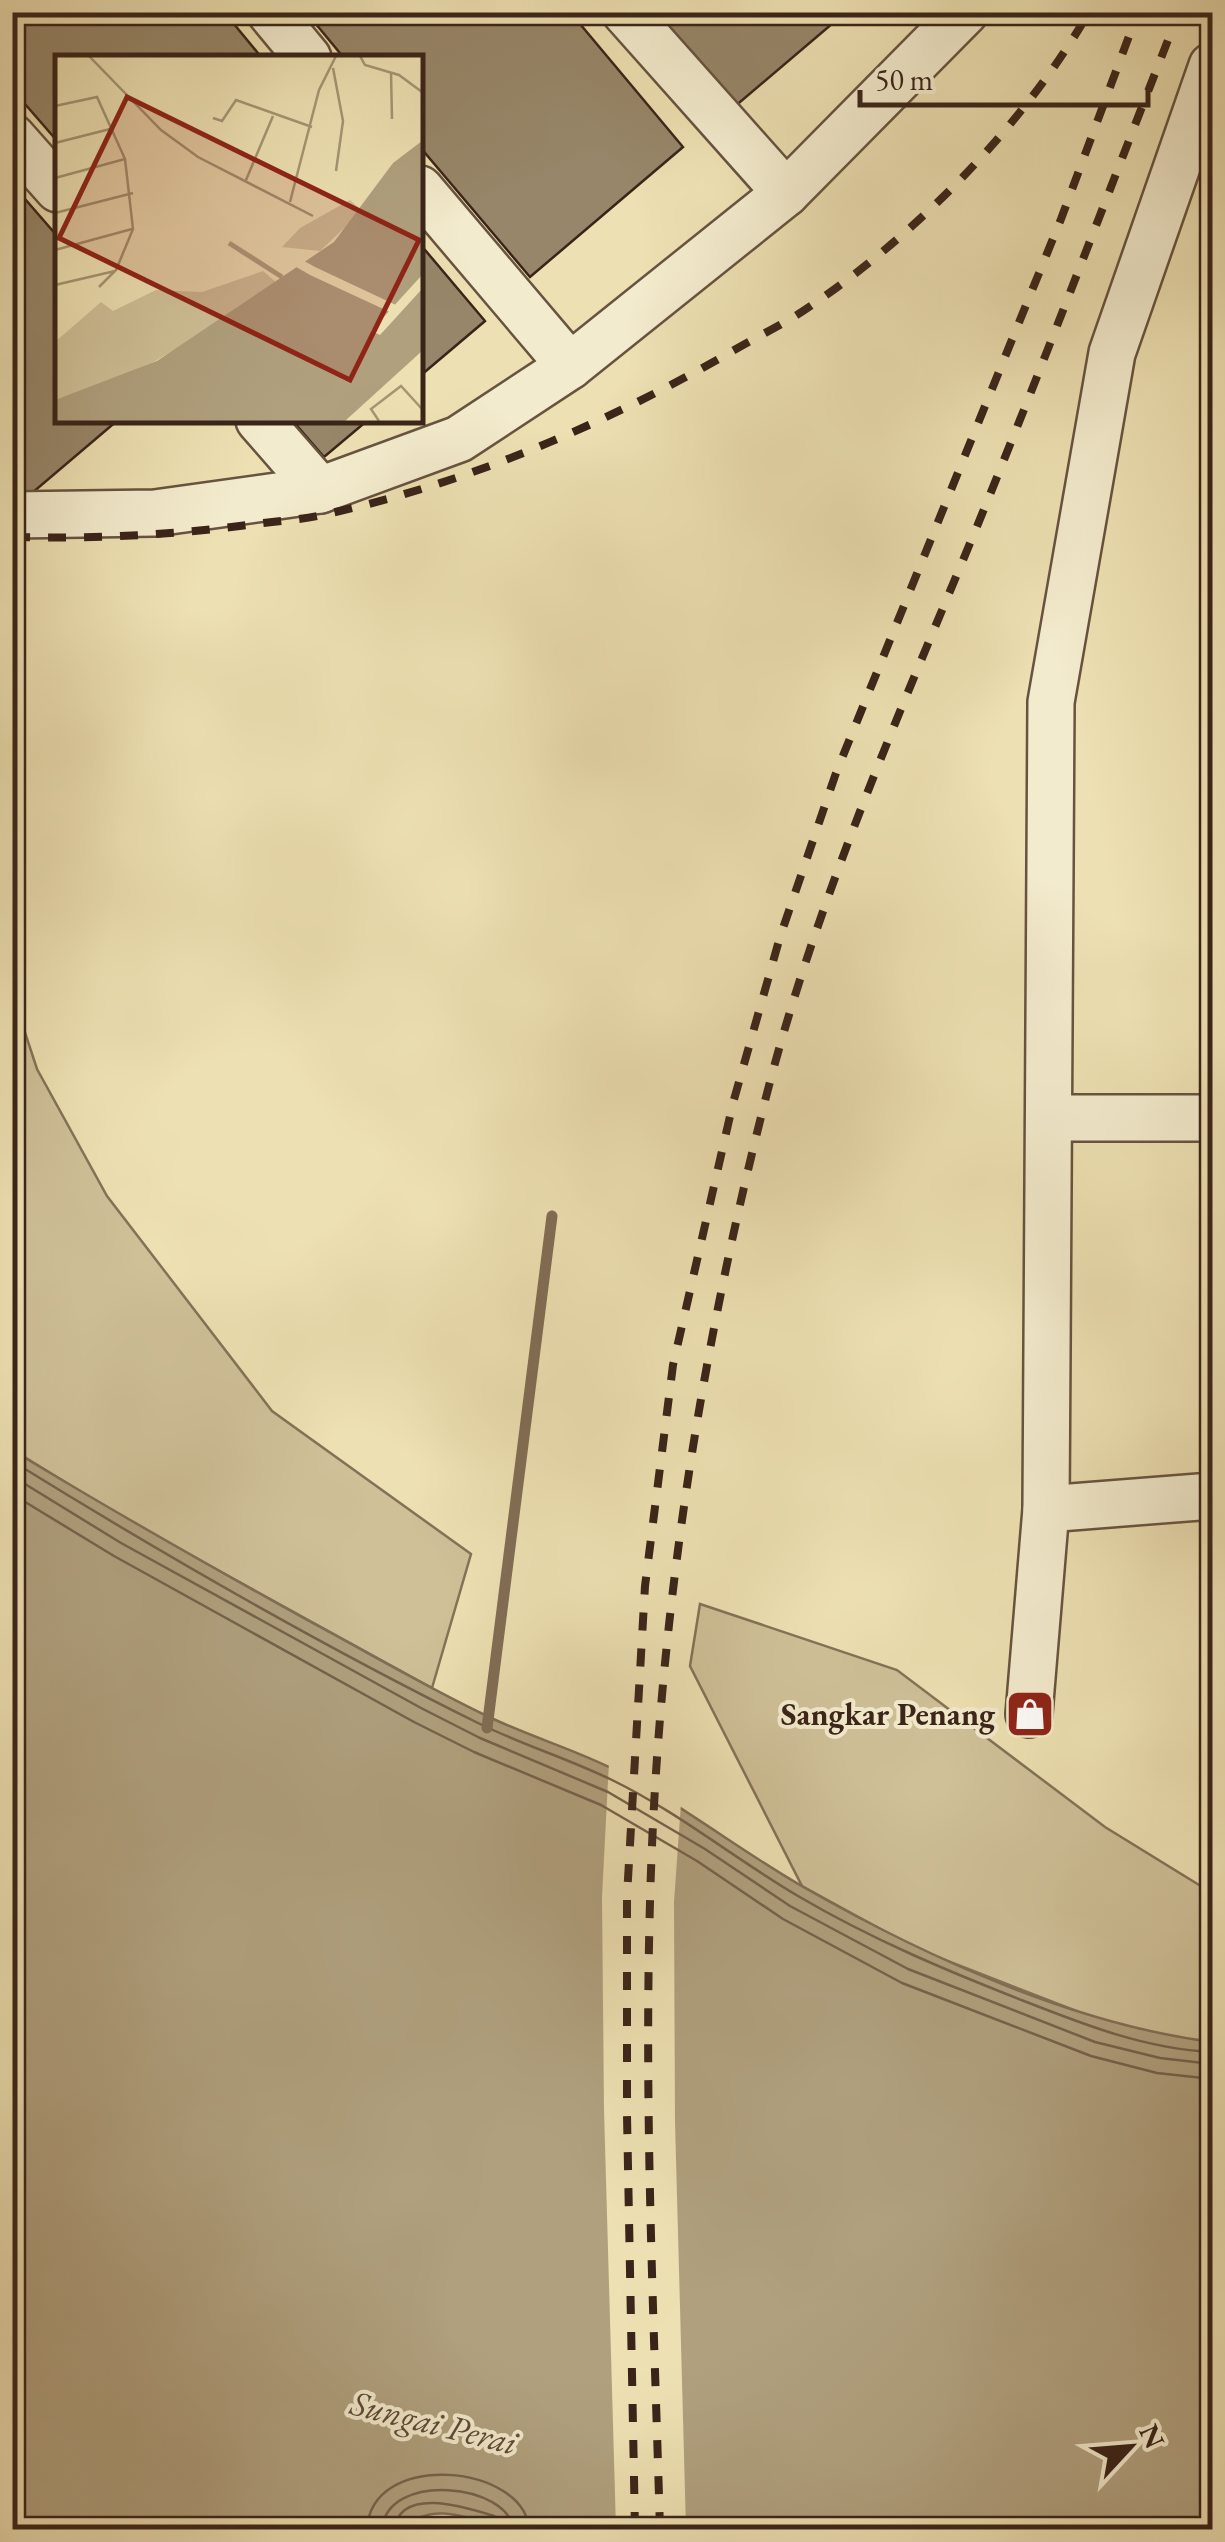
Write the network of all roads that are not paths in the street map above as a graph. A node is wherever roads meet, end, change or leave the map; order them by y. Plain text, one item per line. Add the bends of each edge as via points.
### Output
1 (270, 12) edge
2 (625, 12) edge
3 (965, 12) edge
4 (306, 55) edge
5 (1212, 66) edge
6 (12, 138) edge
7 (55, 186) edge
8 (422, 191) edge
9 (786, 194) junction
10 (570, 366) junction
11 (261, 422) edge
12 (320, 490) junction
13 (12, 515) edge
14 (1050, 1118) junction
15 (1212, 1118) edge
16 (1212, 1496) edge
17 (1046, 1509) junction
18 (1029, 1714) dead end

1 - 4 street
2 - 9 street
3 - 9 street
5 - 14 street via 1112,353 1051,702
6 - 7 street
8 - 10 street
9 - 10 street
10 - 12 street via 459,439
11 - 12 street
12 - 13 street via 155,513
14 - 15 street
14 - 17 street
16 - 17 street
17 - 18 street

